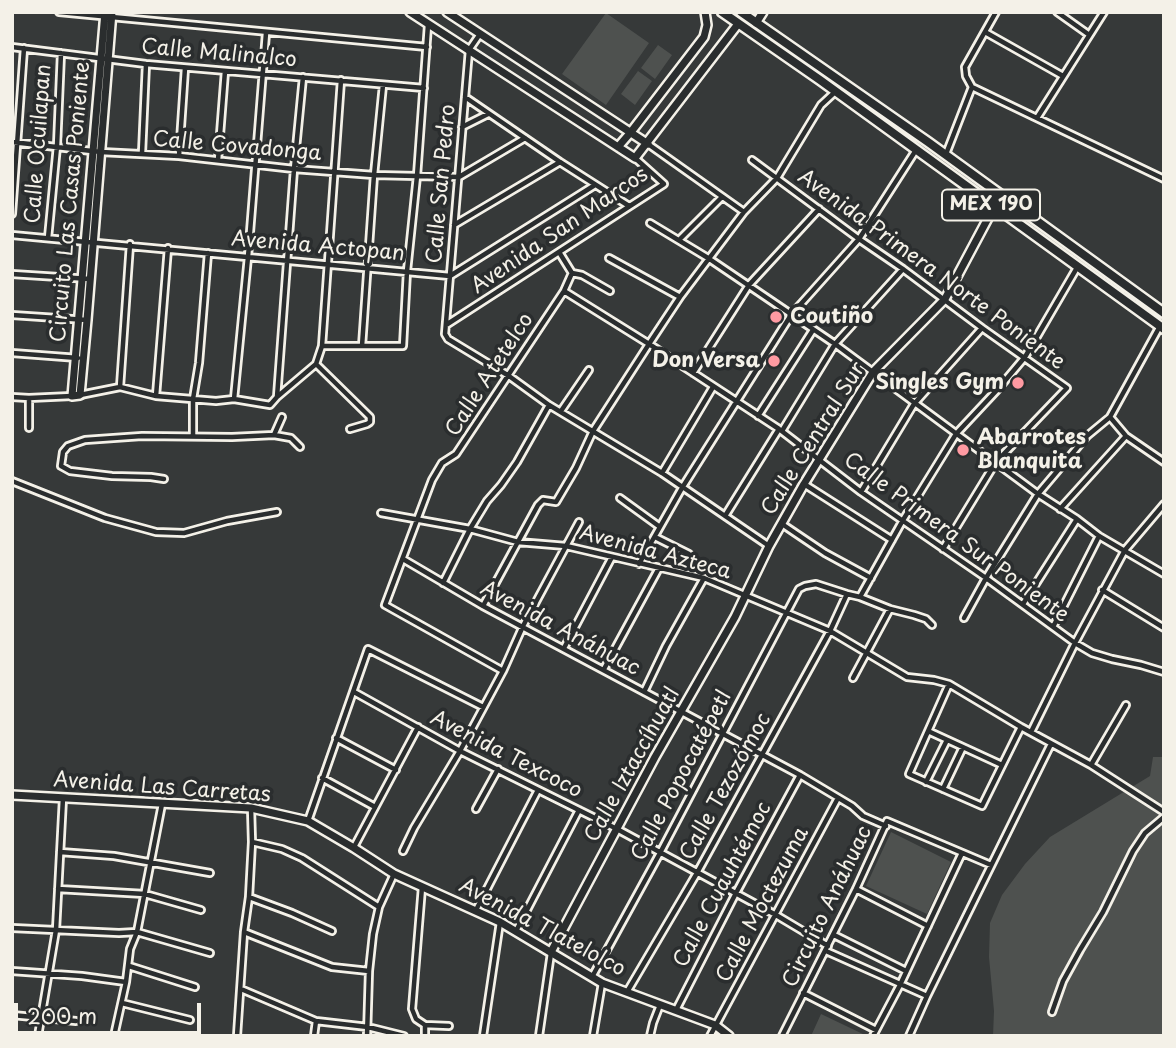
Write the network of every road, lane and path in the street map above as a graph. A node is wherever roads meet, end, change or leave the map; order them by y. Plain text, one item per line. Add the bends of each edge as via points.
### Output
1 (59, 12) edge
2 (410, 12) edge
3 (447, 12) edge
4 (705, 12) edge
5 (722, 12) edge
6 (996, 12) edge
7 (1057, 12) edge
8 (1104, 12) edge
9 (745, 14) edge
10 (108, 15) edge
11 (759, 18) edge
12 (429, 24) junction
13 (738, 24) junction
14 (985, 32) junction
15 (266, 33) junction
16 (480, 34) junction
17 (1088, 34) junction
18 (12, 47) edge
19 (427, 47) junction
20 (24, 48) junction
21 (469, 50) junction
22 (61, 52) junction
23 (105, 58) junction
24 (146, 64) junction
25 (185, 68) junction
26 (225, 71) junction
27 (262, 74) junction
28 (1063, 76) junction
29 (303, 77) junction
30 (341, 80) junction
31 (383, 85) junction
32 (972, 87) junction
33 (424, 88) junction
34 (835, 92) junction
35 (465, 97) junction
36 (488, 114) junction
37 (1037, 118) junction
38 (462, 127) junction
39 (631, 132) junction
40 (525, 138) junction
41 (15, 143) edge
42 (648, 144) junction
43 (57, 146) junction
44 (618, 147) junction
45 (916, 150) junction
46 (97, 151) junction
47 (142, 153) junction
48 (946, 155) junction
49 (180, 156) junction
50 (635, 158) junction
51 (218, 160) junction
52 (752, 160) dead end
53 (560, 162) junction
54 (255, 164) junction
55 (294, 169) junction
56 (336, 172) junction
57 (374, 175) junction
58 (417, 176) junction
59 (459, 177) junction
60 (777, 178) junction
61 (1164, 179) edge
62 (595, 185) junction
63 (722, 197) junction
64 (629, 205) junction
65 (995, 207) junction
66 (819, 209) junction
67 (744, 212) junction
68 (12, 214) edge
69 (650, 223) dead end
70 (454, 225) junction
71 (12, 235) edge
72 (48, 238) junction
73 (859, 239) junction
74 (679, 240) junction
75 (90, 242) junction
76 (130, 244) junction
77 (168, 248) junction
78 (559, 252) junction
79 (208, 253) junction
80 (248, 257) junction
81 (609, 258) dead end
82 (708, 258) junction
83 (287, 260) junction
84 (327, 264) junction
85 (1078, 265) junction
86 (369, 267) junction
87 (904, 269) junction
88 (407, 271) junction
89 (12, 274) edge
90 (572, 274) junction
91 (450, 276) junction
92 (87, 279) junction
93 (750, 285) junction
94 (610, 291) dead end
95 (564, 292) junction
96 (680, 297) junction
97 (945, 299) junction
98 (1164, 313) edge
99 (12, 315) edge
100 (791, 316) junction
101 (83, 320) junction
102 (446, 325) junction
103 (1162, 327) edge
104 (982, 328) junction
105 (813, 330) junction
106 (649, 344) junction
107 (835, 344) junction
108 (323, 346) junction
109 (362, 346) junction
110 (12, 353) edge
111 (1025, 357) junction
112 (79, 358) junction
113 (316, 364) junction
114 (589, 370) dead end
115 (873, 372) junction
116 (693, 373) junction
117 (509, 376) junction
118 (120, 387) junction
119 (713, 387) junction
120 (76, 396) junction
121 (156, 396) junction
122 (12, 397) edge
123 (277, 397) junction
124 (29, 398) junction
125 (193, 399) junction
126 (234, 399) junction
127 (737, 402) junction
128 (914, 404) junction
129 (549, 405) junction
130 (561, 411) junction
131 (758, 416) junction
132 (282, 417) dead end
133 (1110, 417) junction
134 (29, 428) dead end
135 (350, 429) dead end
136 (780, 430) junction
137 (593, 431) junction
138 (956, 434) junction
139 (274, 435) junction
140 (1126, 436) junction
141 (193, 437) junction
142 (300, 447) dead end
143 (819, 459) junction
144 (996, 462) junction
145 (1164, 462) edge
146 (662, 474) junction
147 (164, 479) dead end
148 (12, 481) edge
149 (804, 484) junction
150 (682, 488) junction
151 (861, 492) junction
152 (1038, 494) junction
153 (620, 498) dead end
154 (1164, 504) edge
155 (1060, 509) junction
156 (277, 512) dead end
157 (382, 513) dead end
158 (725, 516) junction
159 (418, 518) junction
160 (1077, 519) junction
161 (903, 520) junction
162 (579, 522) dead end
163 (781, 523) junction
164 (660, 527) junction
165 (470, 529) junction
166 (1099, 536) junction
167 (655, 537) junction
168 (891, 540) junction
169 (518, 542) junction
170 (566, 546) junction
171 (769, 546) junction
172 (943, 549) junction
173 (1125, 550) junction
174 (689, 554) dead end
175 (612, 557) junction
176 (403, 559) junction
177 (639, 564) junction
178 (659, 568) junction
179 (1164, 574) edge
180 (704, 578) junction
181 (871, 578) junction
182 (986, 578) junction
183 (443, 583) junction
184 (1102, 590) junction
185 (746, 594) junction
186 (847, 594) junction
187 (860, 597) junction
188 (1023, 604) junction
189 (483, 606) junction
190 (890, 609) junction
191 (787, 614) junction
192 (964, 618) dead end
193 (932, 625) dead end
194 (523, 626) junction
195 (1053, 627) junction
196 (1164, 628) edge
197 (830, 631) junction
198 (1074, 643) junction
199 (564, 648) junction
200 (866, 652) junction
201 (604, 670) junction
202 (503, 671) junction
203 (1164, 672) edge
204 (852, 678) dead end
205 (949, 684) junction
206 (354, 692) junction
207 (644, 692) junction
208 (1126, 705) dead end
209 (483, 707) junction
210 (681, 712) junction
211 (418, 727) junction
212 (1021, 727) junction
213 (928, 731) junction
214 (722, 733) junction
215 (1031, 733) junction
216 (336, 738) junction
217 (947, 740) junction
218 (1051, 744) junction
219 (963, 747) junction
220 (460, 751) junction
221 (761, 754) junction
222 (1002, 765) junction
223 (1091, 765) junction
224 (498, 769) junction
225 (397, 770) junction
226 (800, 775) junction
227 (323, 778) junction
228 (926, 782) junction
229 (943, 789) junction
230 (538, 790) junction
231 (12, 796) edge
232 (63, 798) junction
233 (838, 798) junction
234 (162, 804) junction
235 (375, 807) junction
236 (251, 808) junction
237 (476, 809) dead end
238 (579, 810) junction
239 (1164, 815) edge
240 (308, 821) junction
241 (886, 827) junction
242 (617, 829) junction
243 (252, 842) junction
244 (354, 848) junction
245 (403, 851) dead end
246 (60, 852) junction
247 (660, 853) junction
248 (962, 853) junction
249 (150, 862) junction
250 (991, 865) junction
251 (210, 873) dead end
252 (697, 873) junction
253 (394, 874) junction
254 (422, 887) junction
255 (58, 889) junction
256 (856, 889) junction
257 (736, 893) junction
258 (145, 894) junction
259 (249, 897) junction
260 (379, 907) junction
261 (201, 910) dead end
262 (476, 910) junction
263 (776, 915) junction
264 (500, 922) junction
265 (928, 926) junction
266 (12, 928) edge
267 (56, 930) junction
268 (332, 931) dead end
269 (516, 931) junction
270 (137, 932) junction
271 (244, 932) junction
272 (834, 934) junction
273 (827, 949) junction
274 (551, 952) junction
275 (210, 953) dead end
276 (129, 966) junction
277 (12, 971) edge
278 (369, 971) junction
279 (906, 971) junction
280 (50, 973) junction
281 (592, 977) junction
282 (126, 982) junction
283 (602, 983) junction
284 (900, 985) junction
285 (195, 987) dead end
286 (241, 989) junction
287 (627, 992) junction
288 (803, 993) junction
289 (927, 996) junction
290 (122, 1003) junction
291 (660, 1004) junction
292 (676, 1010) junction
293 (1052, 1012) dead end
294 (12, 1015) edge
295 (43, 1018) junction
296 (190, 1020) dead end
297 (76, 1021) dead end
298 (316, 1021) junction
299 (425, 1025) junction
300 (449, 1026) dead end
301 (715, 1026) junction
302 (368, 1027) junction
303 (875, 1033) edge
304 (38, 1036) edge
305 (114, 1036) edge
306 (237, 1036) edge
307 (314, 1036) edge
308 (367, 1036) edge
309 (404, 1036) edge
310 (425, 1036) edge
311 (483, 1036) edge
312 (539, 1036) edge
313 (593, 1036) edge
314 (650, 1036) edge
315 (710, 1036) edge
316 (729, 1036) edge
317 (782, 1036) edge
318 (909, 1036) edge

1 - 10 street
2 - 12 street
3 - 16 street
4 - 39 street via 704,37
5 - 13 main road, MEX 190
6 - 14 street
7 - 17 street
8 - 17 street
9 - 11 main road, MEX 190
10 - 15 street
10 - 23 street, Circuito Las Casas Poniente
11 - 48 main road, MEX 190
12 - 19 street
12 - 21 street
13 - 34 main road, MEX 190
13 - 42 street
14 - 28 street
14 - 32 street via 965,67
15 - 19 street
15 - 27 street
16 - 21 street, Calle San Pedro
16 - 39 street
17 - 28 street
18 - 20 street, Calle Malinalco
19 - 33 street
20 - 22 street, Calle Malinalco
20 - 41 street
21 - 35 street, Calle San Pedro
21 - 44 street
22 - 23 street, Calle Malinalco
22 - 43 street, Calle Ocuilapan
23 - 24 street, Calle Malinalco
23 - 46 street, Circuito Las Casas Poniente
24 - 25 street, Calle Malinalco
24 - 47 street
25 - 26 street, Calle Malinalco
25 - 49 street
26 - 27 street, Calle Malinalco
26 - 51 street
27 - 29 street, Calle Malinalco
27 - 54 street
28 - 37 street
29 - 30 street, Calle Malinalco
29 - 55 street
30 - 31 street, Calle Malinalco
30 - 56 street
31 - 33 street, Calle Malinalco
31 - 57 street
32 - 37 street
32 - 48 street
33 - 58 street
34 - 45 main road, MEX 190
34 - 60 street via 821,105
35 - 36 street
35 - 38 street, Calle San Pedro
36 - 38 street
36 - 40 street
37 - 61 street
38 - 59 street, Calle San Pedro
39 - 42 street
39 - 44 street
40 - 53 street
40 - 59 street
41 - 43 street, Calle Covadonga
41 - 68 street
42 - 50 street
42 - 63 street
43 - 46 street, Calle Covadonga
43 - 72 street, Calle Ocuilapan
44 - 50 street
45 - 65 main road, MEX 190
45 - 73 street
46 - 47 street, Calle Covadonga
46 - 75 street, Circuito Las Casas Poniente
47 - 49 street, Calle Covadonga
48 - 98 main road, MEX 190
49 - 51 street, Calle Covadonga
50 - 64 street, Avenida San Marcos via 664,184
51 - 54 street, Calle Covadonga
52 - 60 street, Avenida Primera Norte Poniente
53 - 62 street
53 - 70 street
54 - 55 street, Calle Covadonga
54 - 80 street
55 - 56 street, Calle Covadonga
55 - 83 street
56 - 57 street, Calle Covadonga
56 - 84 street
57 - 58 street, Calle Covadonga
57 - 86 street
58 - 59 street, Calle Covadonga
58 - 88 street
59 - 70 street, Calle San Pedro
60 - 66 street, Avenida Primera Norte Poniente
60 - 67 street
62 - 64 street
62 - 91 street
63 - 67 street
63 - 74 street
64 - 78 street, Avenida San Marcos
65 - 85 main road, MEX 190
65 - 97 street, Calle Central Sur
66 - 73 street, Avenida Primera Norte Poniente
66 - 93 street
67 - 82 street
69 - 74 street
70 - 91 street, Calle San Pedro
71 - 72 street, Avenida Actopan
72 - 75 street, Avenida Actopan
73 - 87 street, Avenida Primera Norte Poniente
73 - 100 street
74 - 82 street
75 - 76 street, Avenida Actopan
75 - 92 street, Circuito Las Casas Poniente
76 - 77 street, Avenida Actopan
76 - 118 street
77 - 79 street, Avenida Actopan
77 - 121 street
78 - 90 street
78 - 102 street, Avenida San Marcos
79 - 80 street, Avenida Actopan
79 - 125 street
80 - 83 street, Avenida Actopan
80 - 126 street
81 - 96 street
82 - 93 street
82 - 96 street
83 - 84 street, Avenida Actopan
83 - 123 street
84 - 86 street, Avenida Actopan
84 - 108 street
85 - 103 main road, MEX 190
85 - 111 street
86 - 88 street, Avenida Actopan
86 - 109 street
87 - 97 street, Avenida Primera Norte Poniente
87 - 107 street
88 - 91 street, Avenida Actopan
88 - 109 street via 403,346
89 - 92 street
90 - 94 street
90 - 95 street, Calle Atetelco
91 - 102 street, Calle San Pedro
92 - 101 street, Circuito Las Casas Poniente
93 - 100 street
93 - 116 street
95 - 106 street, Calle Primera Sur Poniente
95 - 117 street, Calle Atetelco
96 - 106 street
97 - 104 street, Avenida Primera Norte Poniente
97 - 115 street, Calle Central Sur
99 - 101 street
100 - 105 street
100 - 127 street
101 - 112 street, Circuito Las Casas Poniente
102 - 117 street, Calle San Pedro via 448,339
103 - 133 street
104 - 111 street, Avenida Primera Norte Poniente
104 - 128 street
105 - 107 street
105 - 131 street
106 - 116 street, Calle Primera Sur Poniente
106 - 137 street
107 - 115 street
107 - 136 street
108 - 109 street
108 - 113 street
110 - 112 street
111 - 138 street
111 - 144 street, Avenida Primera Norte Poniente via 1067,388
112 - 120 street, Circuito Las Casas Poniente
113 - 123 street
113 - 135 street via 370,417 367,424
114 - 130 street
115 - 128 street
115 - 143 street, Calle Central Sur
116 - 119 street, Calle Primera Sur Poniente
117 - 129 street
117 - 159 street, Calle Atetelco via 456,454 442,463
118 - 120 street
118 - 121 street
119 - 127 street, Calle Primera Sur Poniente
119 - 146 street
120 - 124 street
121 - 125 street
122 - 124 street
123 - 126 street via 270,405
124 - 134 street
125 - 126 street
125 - 141 street
127 - 131 street, Calle Primera Sur Poniente
127 - 150 street
128 - 138 street
128 - 151 street
129 - 130 street
129 - 165 street via 517,462
130 - 137 street
131 - 136 street, Calle Primera Sur Poniente
132 - 139 street
133 - 140 street
133 - 152 street via 1087,436
136 - 143 street, Calle Primera Sur Poniente
136 - 158 street
137 - 146 street
137 - 169 street via 556,502 543,500 538,505
138 - 144 street
138 - 161 street
139 - 141 street
139 - 142 street via 292,438
140 - 145 street
140 - 155 street
141 - 147 street via 85,440 63,452 61,467 70,471
143 - 149 street, Calle Central Sur
143 - 151 street, Calle Primera Sur Poniente
144 - 152 street
144 - 172 street
146 - 150 street
148 - 156 street via 105,518 156,532 184,533
149 - 163 street, Calle Central Sur
149 - 168 street
150 - 158 street
150 - 164 street
151 - 161 street, Calle Primera Sur Poniente
152 - 155 street
152 - 182 street
153 - 164 street
154 - 173 street
155 - 160 street
157 - 159 street, Avenida Azteca
158 - 171 street
159 - 165 street, Avenida Azteca
159 - 176 street, Calle Atetelco
160 - 166 street
160 - 188 street
161 - 168 street
161 - 172 street, Calle Primera Sur Poniente
162 - 170 street
163 - 171 street, Calle Central Sur
163 - 181 street
164 - 167 street
165 - 169 street, Avenida Azteca
165 - 183 street
166 - 173 street
166 - 195 street
167 - 174 street
167 - 177 street
168 - 181 street
169 - 170 street, Avenida Azteca
169 - 189 street
170 - 175 street, Avenida Azteca
170 - 194 street
171 - 185 street, Calle Central Sur
172 - 182 street, Calle Primera Sur Poniente
173 - 179 street
173 - 184 street
175 - 177 street, Avenida Azteca
175 - 199 street
176 - 183 street, Avenida Anáhuac
176 - 202 street, Calle Atetelco via 385,605
177 - 178 street, Avenida Azteca
178 - 180 street, Avenida Azteca
178 - 201 street
180 - 185 street, Avenida Azteca
180 - 207 street
181 - 187 street
182 - 188 street, Calle Primera Sur Poniente
182 - 192 street
183 - 189 street, Avenida Anáhuac
184 - 196 street
184 - 198 street
185 - 191 street, Avenida Azteca
185 - 210 street, Calle Iztaccíhuatl
186 - 187 street
186 - 191 street, Calle Popocatépetl via 816,584 805,586
186 - 197 street, Calle Tezozómoc
187 - 190 street
188 - 195 street, Calle Primera Sur Poniente
189 - 194 street, Avenida Anáhuac
190 - 193 street
190 - 200 street
191 - 197 street, Avenida Azteca
191 - 214 street, Calle Popocatépetl
194 - 199 street, Avenida Anáhuac
194 - 202 street
195 - 198 street, Calle Primera Sur Poniente
197 - 200 street, Avenida Azteca
197 - 221 street, Calle Tezozómoc
198 - 203 street, Calle Primera Sur Poniente via 1092,653
198 - 215 street
199 - 201 street, Avenida Anáhuac
200 - 204 street
200 - 205 street, Avenida Azteca via 907,677
201 - 207 street, Avenida Anáhuac
202 - 209 street
205 - 212 street
205 - 213 street
206 - 209 street via 368,649
206 - 211 street, Avenida Texcoco
206 - 216 street
207 - 210 street, Avenida Anáhuac
208 - 223 street
209 - 220 street
210 - 214 street, Avenida Anáhuac
210 - 242 street, Calle Iztaccíhuatl
211 - 220 street, Avenida Texcoco
211 - 225 street
212 - 215 street
212 - 222 street
213 - 217 street
213 - 228 street via 909,774
214 - 221 street, Avenida Anáhuac
214 - 247 street, Calle Popocatépetl
215 - 218 street
216 - 225 street
216 - 227 street
217 - 219 street
217 - 228 street
218 - 223 street
218 - 250 street
219 - 222 street
219 - 229 street
220 - 224 street, Avenida Texcoco
220 - 245 street
221 - 226 street, Avenida Anáhuac
221 - 252 street, Calle Tezozómoc
222 - 229 street via 982,806
223 - 239 street
224 - 230 street, Avenida Texcoco
224 - 237 street
225 - 235 street
226 - 233 street, Avenida Anáhuac
226 - 257 street, Calle Cuauhtémoc
227 - 235 street
227 - 240 street
228 - 229 street
230 - 238 street, Avenida Texcoco
230 - 262 street
231 - 232 street, Avenida Las Carretas
232 - 234 street, Avenida Las Carretas
232 - 246 street
233 - 241 street, Avenida Anáhuac
233 - 263 street, Calle Moctezuma
234 - 236 street, Avenida Las Carretas
234 - 249 street
235 - 244 street
236 - 240 street, Avenida Las Carretas
236 - 243 street
238 - 242 street, Avenida Texcoco
238 - 269 street
239 - 293 street via 1133,851 1063,981
240 - 244 street, Avenida Tlatelolco
241 - 248 street, Circuito Anáhuac via 887,821
241 - 256 street, Circuito Anáhuac
242 - 247 street, Avenida Texcoco
242 - 274 street, Calle Iztaccíhuatl
243 - 259 street
243 - 260 street via 302,858
244 - 253 street, Avenida Tlatelolco
246 - 249 street
246 - 255 street
247 - 252 street, Avenida Texcoco
247 - 281 street, Calle Popocatépetl
248 - 250 street
248 - 265 street
249 - 251 street
249 - 258 street
250 - 289 street
252 - 257 street, Avenida Texcoco
252 - 287 street, Calle Tezozómoc
253 - 254 street, Avenida Tlatelolco
253 - 260 street
254 - 262 street, Avenida Tlatelolco
254 - 299 street via 412,1009 415,1019
255 - 258 street
255 - 267 street
256 - 265 street
256 - 272 street, Circuito Anáhuac
257 - 263 street, Avenida Texcoco
257 - 292 street, Calle Cuauhtémoc
258 - 261 street
258 - 270 street
259 - 268 street
259 - 271 street
260 - 278 street
262 - 264 street, Avenida Tlatelolco
263 - 273 street, Avenida Texcoco
263 - 301 street, Calle Moctezuma
264 - 269 street, Avenida Tlatelolco
264 - 311 street
265 - 279 street
266 - 267 street
267 - 270 street
267 - 280 street
269 - 274 street, Avenida Tlatelolco
270 - 275 street
270 - 276 street
271 - 278 street via 332,967
271 - 286 street
272 - 273 street, Circuito Anáhuac
272 - 279 street
273 - 284 street, Avenida Texcoco
273 - 288 street, Circuito Anáhuac
274 - 281 street, Avenida Tlatelolco
274 - 312 street
276 - 282 street
276 - 285 street
277 - 280 street
278 - 302 street
279 - 284 street
280 - 282 street
280 - 295 street
281 - 283 street, Avenida Tlatelolco
282 - 290 street
283 - 287 street, Avenida Tlatelolco
283 - 313 street
284 - 289 street, Avenida Texcoco
284 - 303 street
286 - 298 street
286 - 306 street
287 - 291 street, Avenida Tlatelolco
288 - 303 street
288 - 317 street, Circuito Anáhuac
289 - 318 street
290 - 296 street
290 - 305 street
291 - 292 street, Avenida Tlatelolco
291 - 314 street
292 - 301 street, Avenida Tlatelolco
294 - 295 street
295 - 297 street
295 - 304 street
298 - 302 street
298 - 307 street
299 - 300 street
299 - 310 street
301 - 315 street, Calle Moctezuma
301 - 316 street, Avenida Tlatelolco
302 - 308 street
302 - 309 street

